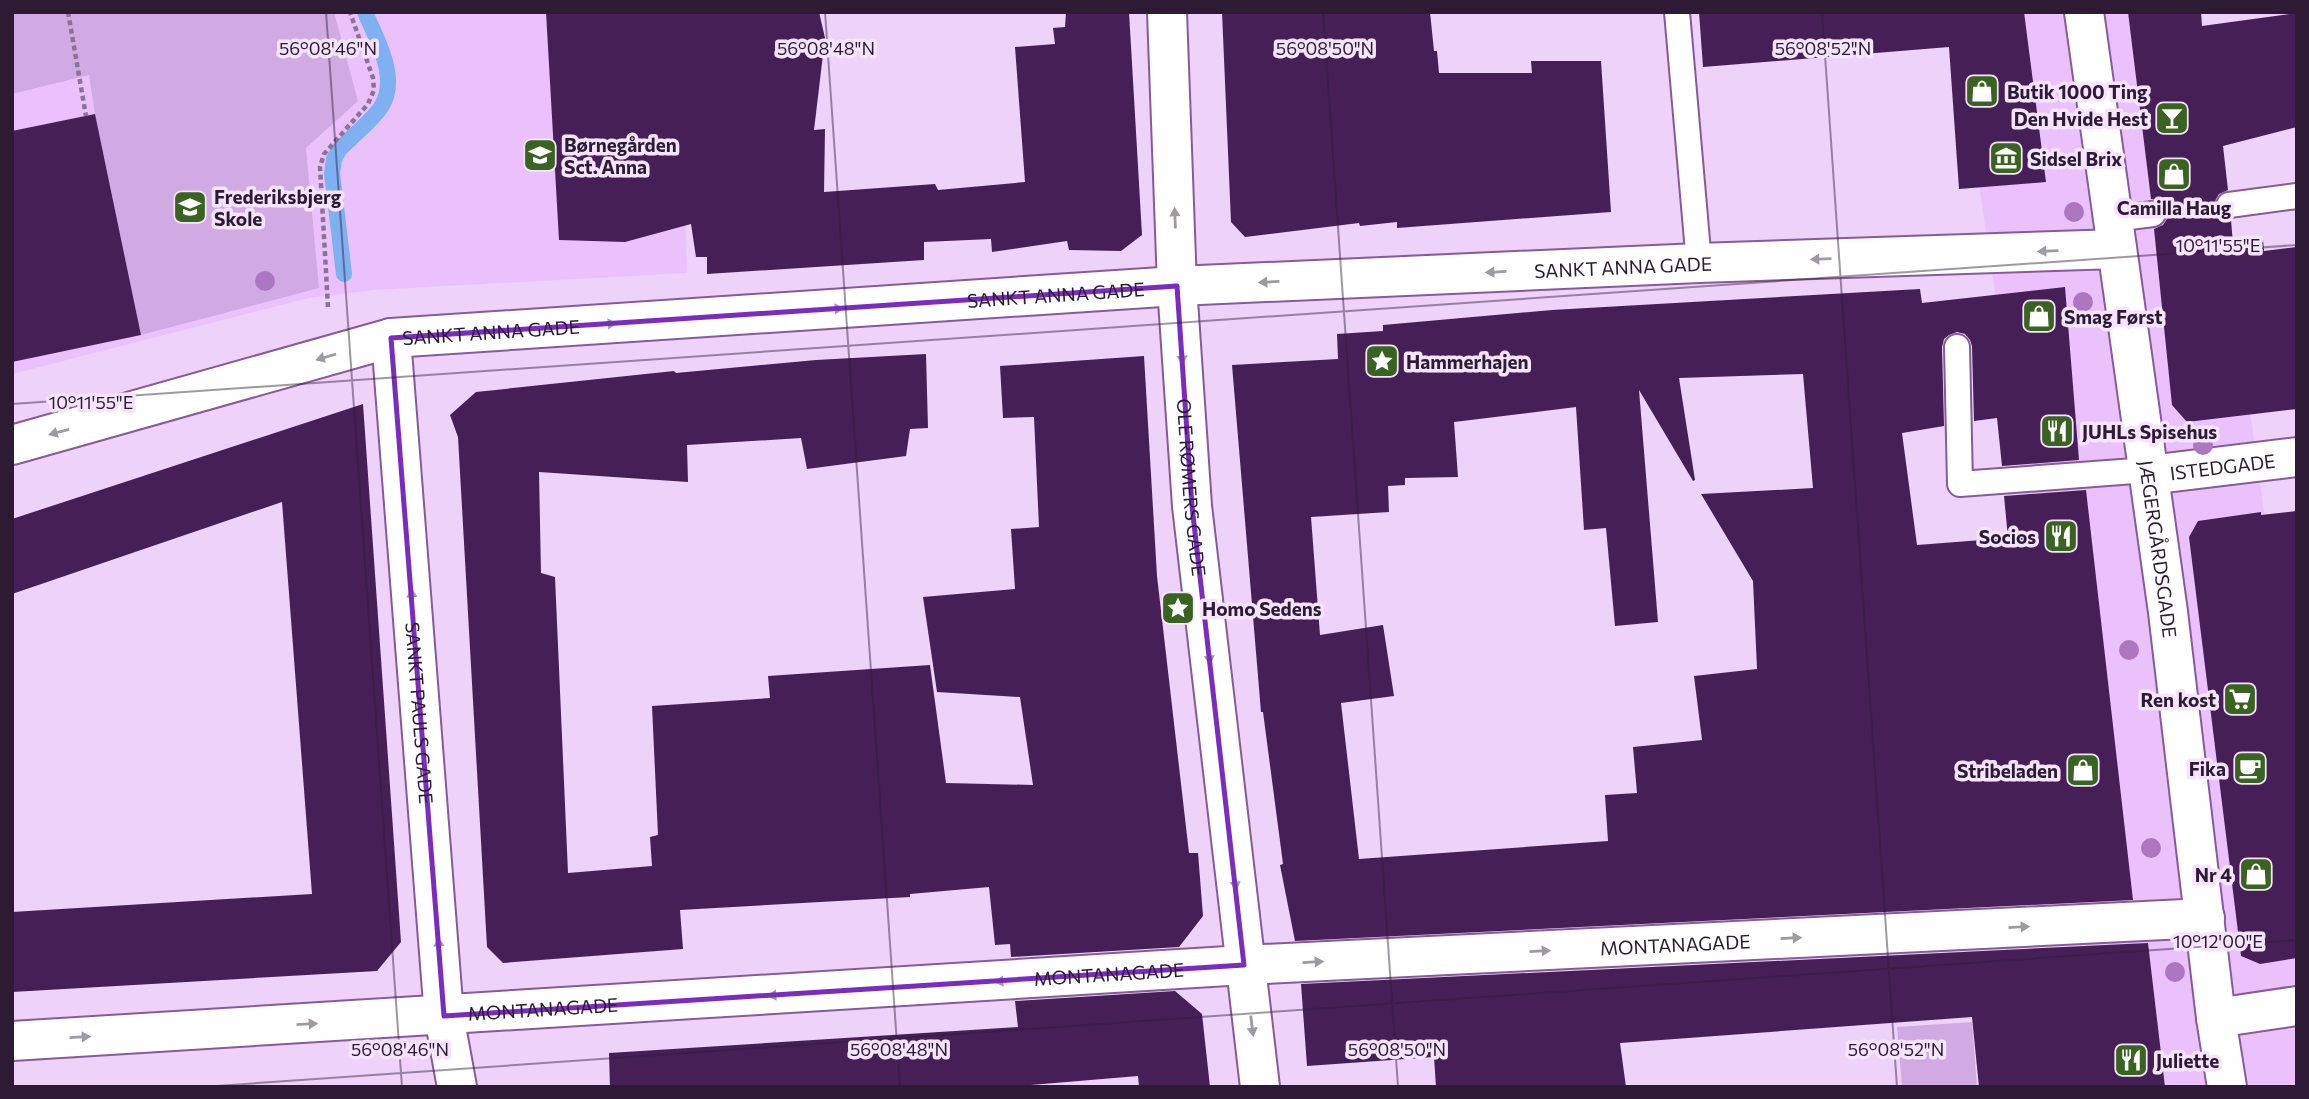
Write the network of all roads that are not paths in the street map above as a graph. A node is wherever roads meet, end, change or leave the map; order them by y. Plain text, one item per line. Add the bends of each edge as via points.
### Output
1 (1167, 12) edge
2 (1677, 12) edge
3 (2084, 12) edge
4 (2297, 196) edge
5 (2229, 205) dead end
6 (2153, 214) dead end
7 (2115, 234) junction
8 (1699, 263) junction
9 (1177, 286) junction
10 (391, 338) junction
11 (1956, 347) dead end
12 (12, 445) edge
13 (2297, 457) edge
14 (2148, 473) junction
15 (2205, 918) junction
16 (1244, 965) junction
17 (2297, 1006) edge
18 (444, 1016) junction
19 (2216, 1018) junction
20 (12, 1041) edge
21 (457, 1087) edge
22 (1260, 1087) edge
23 (2227, 1087) edge

9 -> 1 street, OLE RØMERS GADE
2 - 8 lane
3 - 7 street, JÆGERGÅRDSGADE
4 - 5 lane
6 - 7 lane
7 -> 8 street, SANKT ANNA GADE
7 - 14 street, JÆGERGÅRDSGADE
8 -> 9 street, SANKT ANNA GADE
10 -> 9 street, SANKT ANNA GADE
9 -> 16 street, OLE RØMERS GADE via 1192,506
10 -> 12 street, SANKT ANNA GADE
18 -> 10 street, SANKT PAULS GADE
11 - 14 lane via 1960,484
13 - 14 street, ISTEDGADE
14 - 15 street, JÆGERGÅRDSGADE
16 -> 15 street, MONTANAGADE
15 - 19 street, JÆGERGÅRDSGADE
16 -> 18 street, MONTANAGADE
16 -> 22 street, OLE RØMERS GADE
17 - 19 street
20 -> 18 street, MONTANAGADE
18 - 21 street, SANKT PAULS GADE
19 - 23 street, JÆGERGÅRDSGADE

